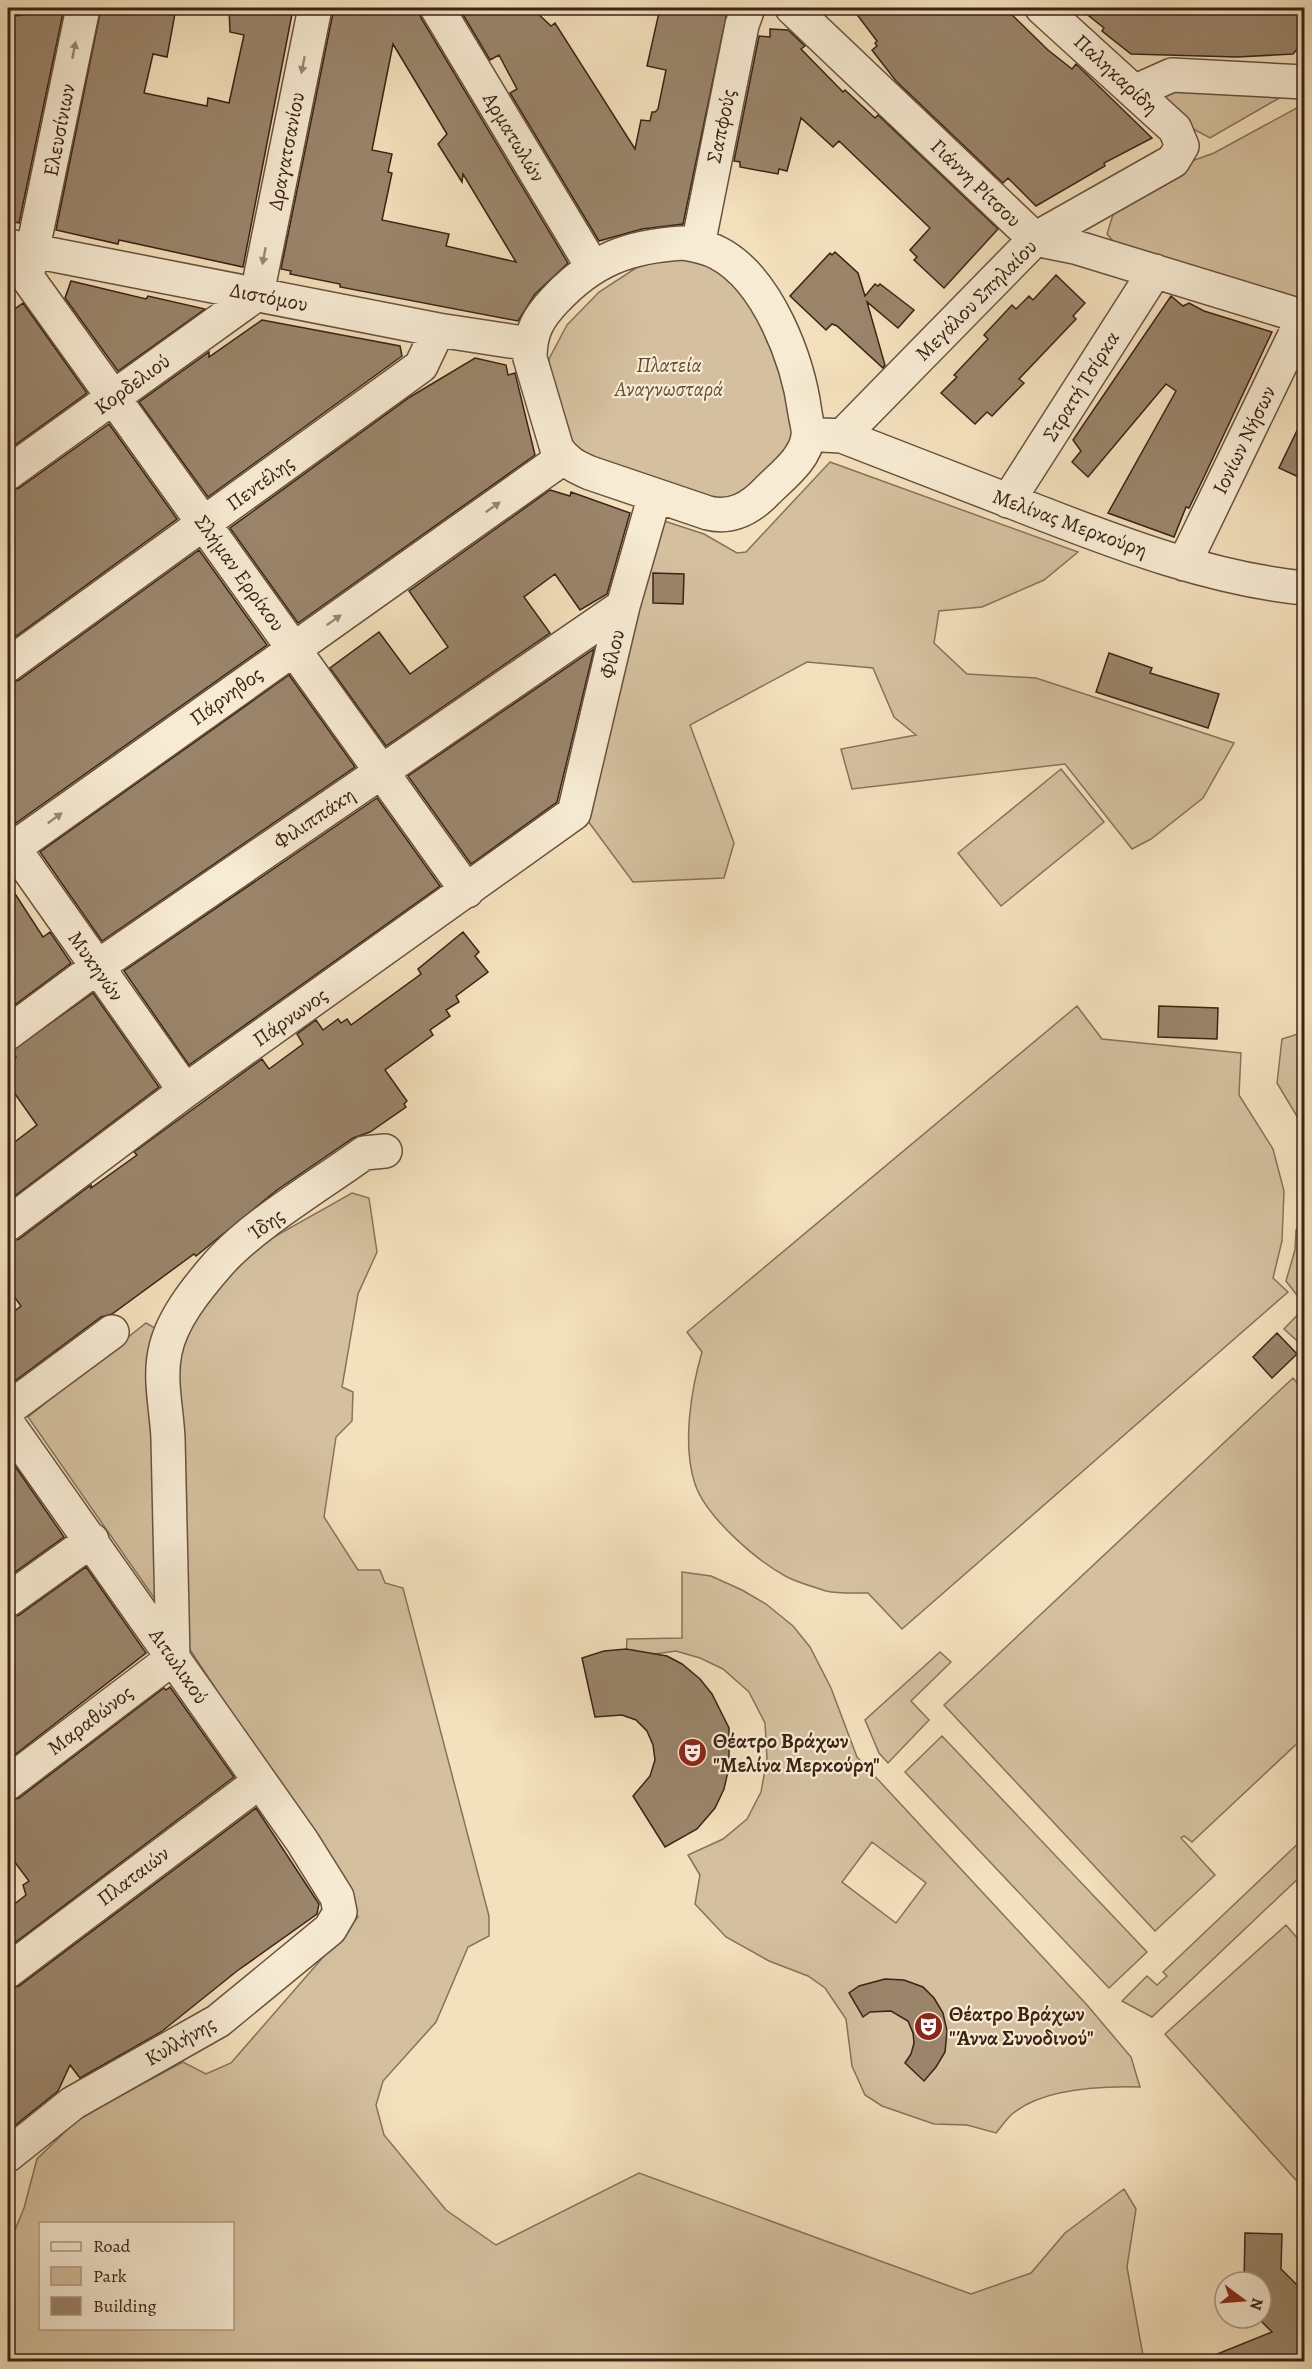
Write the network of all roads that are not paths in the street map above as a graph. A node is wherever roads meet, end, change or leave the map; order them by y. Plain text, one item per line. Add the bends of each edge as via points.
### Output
1 (83, 8) edge
2 (315, 8) edge
3 (437, 8) edge
4 (748, 8) edge
5 (792, 8) edge
6 (1042, 8) edge
7 (1305, 82) edge
8 (1136, 91) junction
9 (1182, 146) joint
10 (1035, 240) junction
11 (698, 245) junction
12 (19, 267) edge
13 (592, 267) junction
14 (1155, 271) junction
15 (257, 294) junction
16 (1304, 317) edge
17 (438, 330) junction
18 (530, 344) junction
19 (114, 397) junction
20 (808, 435) junction
21 (842, 436) junction
22 (563, 458) junction
23 (8, 474) edge
24 (655, 495) junction
25 (1008, 501) junction
26 (204, 524) junction
27 (1184, 564) junction
28 (1305, 588) edge
29 (623, 606) junction
30 (293, 648) junction
31 (8, 665) edge
32 (382, 772) junction
33 (574, 813) joint
34 (9, 847) edge
35 (467, 891) junction
36 (97, 967) junction
37 (8, 1033) edge
38 (186, 1091) junction
39 (385, 1151) dead end
40 (8, 1224) edge
41 (112, 1332) dead end
42 (8, 1409) edge
43 (8, 1424) edge
44 (92, 1540) junction
45 (8, 1600) edge
46 (173, 1658) junction
47 (259, 1782) junction
48 (8, 1783) edge
49 (340, 1912) joint
50 (8, 1971) edge
51 (8, 2155) edge

12 -> 1 street, Ελευσίνιων
2 -> 15 street, Δραγατσανίου
3 - 13 street, Αρματωλών
4 - 11 street, Σαπφούς
5 - 10 street, Γιάννη Ρίτσου
6 - 8 street, Παληκαρίδη
7 - 8 street via 1172,75
8 - 9 street, Παληκαρίδη via 1175,129
9 - 10 street, Μεγάλου Σπηλαίου via 1173,161
10 - 14 street, Γιάννη Ρίτσου via 1075,247
10 - 21 street, Μεγάλου Σπηλαίου
11 - 13 street via 656,245
11 - 20 street via 735,265 760,291 797,369
12 - 15 street, Διστόμου
12 - 19 street, Σλήμαν Ερρίκου
13 - 18 street via 571,283 540,317
14 - 16 street, Γιάννη Ρίτσου
14 - 25 street, Στρατή Τσίρκα
15 - 17 street, Διστόμου
15 - 19 street, Κορδελιού
16 - 27 street, Ιονίων Νήσων
17 - 18 street, Διστόμου
17 - 26 street, Πεντέλης via 421,366
18 - 22 street via 530,358
19 - 23 street, Κορδελιού
19 - 26 street, Σλήμαν Ερρίκου
20 - 21 street
20 - 24 street via 795,462 757,502 741,511 719,516
21 - 25 street, Μελίνας Μερκούρη
22 - 24 street via 576,467
30 -> 22 street, Πάρνηθος
24 - 29 street, Φίλου
25 - 27 street, Μελίνας Μερκούρη
26 - 30 street, Σλήμαν Ερρίκου
26 - 31 street, Πεντέλης
27 - 28 street, Μελίνας Μερκούρη via 1268,584
29 - 32 street, Φιλιππάκη
29 - 33 street, Φίλου
30 - 32 street, Σλήμαν Ερρίκου
34 -> 30 street, Πάρνηθος
32 - 35 street, Σλήμαν Ερρίκου
32 - 36 street, Φιλιππάκη
33 - 35 street, Πάρνωνος
34 - 36 street, Μυκηνών
35 - 38 street, Πάρνωνος
36 - 37 street, Φιλιππάκη
36 - 38 street, Μυκηνών
38 - 40 street, Πάρνωνος
39 - 46 street, Ίδης via 364,1153 246,1238 204,1281 173,1330 165,1352 164,1377
41 - 42 street
43 - 44 street, Αιτωλικού
44 - 45 street
44 - 46 street, Αιτωλικού
46 - 47 street, Αιτωλικού
46 - 48 street, Μαραθώνος
47 - 49 street, Αιτωλικού via 337,1897
47 - 50 street, Πλαταιών
49 - 51 street, Κυλλήνης via 330,1929 218,2021 73,2103

